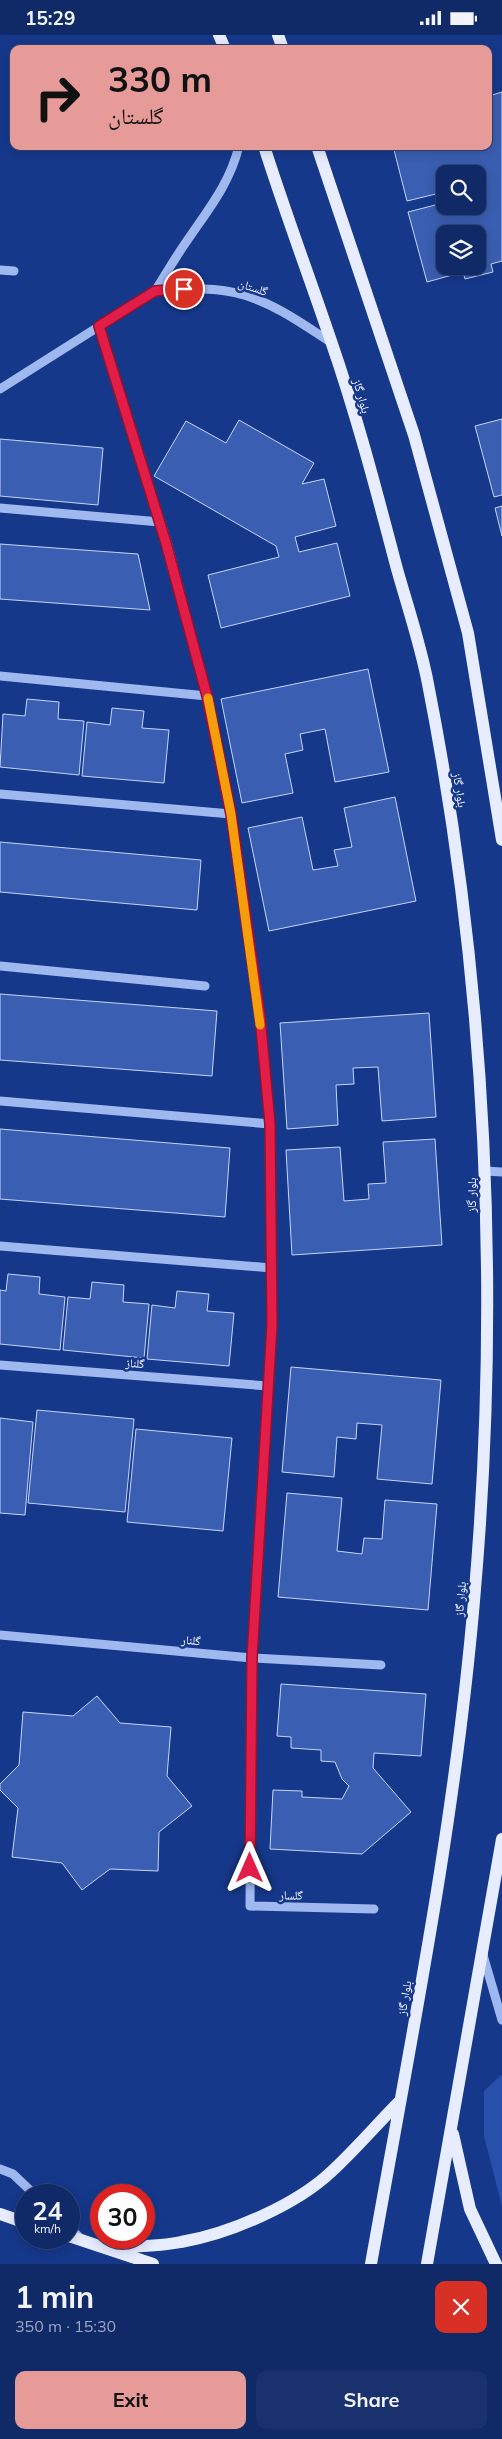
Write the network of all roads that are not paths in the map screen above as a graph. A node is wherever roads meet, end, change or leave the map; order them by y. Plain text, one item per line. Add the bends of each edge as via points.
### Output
1 (238, 150) edge
2 (265, 150) edge
3 (318, 150) edge
4 (0, 270) edge
5 (14, 271) dead end
6 (155, 291) junction
7 (99, 326) junction
8 (332, 343) junction
9 (0, 389) edge
10 (0, 508) edge
11 (160, 522) junction
12 (0, 676) edge
13 (207, 696) junction
14 (0, 794) edge
15 (231, 814) junction
16 (502, 840) edge
17 (0, 966) edge
18 (205, 986) dead end
19 (0, 1101) edge
20 (270, 1124) junction
21 (485, 1171) junction
22 (502, 1172) edge
23 (0, 1246) edge
24 (272, 1268) junction
25 (0, 1365) edge
26 (268, 1386) junction
27 (0, 1635) edge
28 (252, 1658) junction
29 (381, 1665) dead end
30 (502, 1839) edge
31 (374, 1909) dead end
32 (483, 1955) junction
33 (502, 2020) edge
34 (400, 2101) junction
35 (452, 2129) junction
36 (0, 2169) edge
37 (23, 2184) edge
38 (0, 2214) edge
39 (15, 2219) edge
40 (80, 2238) edge
41 (80, 2240) edge
42 (83, 2241) junction
43 (90, 2243) edge
44 (155, 2244) edge
45 (109, 2249) edge
46 (153, 2264) edge
47 (371, 2264) edge
48 (427, 2264) edge
49 (496, 2264) edge

1 - 6 street, گلستان via 215,203 190,235
2 - 8 main road, بلوار گاز
3 - 16 main road via 414,435 468,633
4 - 5 street
6 - 7 street, گلستان
6 - 8 street, گلستان via 199,289 242,294 281,310
7 - 9 street, گلستان
7 - 11 street, گلسار
8 - 21 main road, بلوار گاز via 428,680 470,965
10 - 11 street
11 - 13 street, گلسار
12 - 13 street
13 - 15 street, گلسار
14 - 15 street
15 - 20 street, گلسار via 260,1017
17 - 18 street
19 - 20 street
20 - 24 street, گلسار
21 - 22 street
21 - 34 main road, بلوار گاز via 484,1445 474,1602 441,1870
23 - 24 street
24 - 26 street, گلسار
25 - 26 street, گلناز
26 - 28 street, گلسار
27 - 28 street, گلنار
28 - 29 street, گلنار
28 - 31 street, گلسار via 250,1907
30 - 32 main road
32 - 33 street
32 - 35 main road
34 - 44 main road via 330,2173 297,2197 222,2231 182,2242
34 - 47 main road, بلوار گاز
35 - 48 main road
35 - 49 main road via 470,2209
36 - 37 street via 13,2174
38 - 39 main road
40 - 42 street
41 - 42 main road
42 - 43 main road
45 - 46 main road

